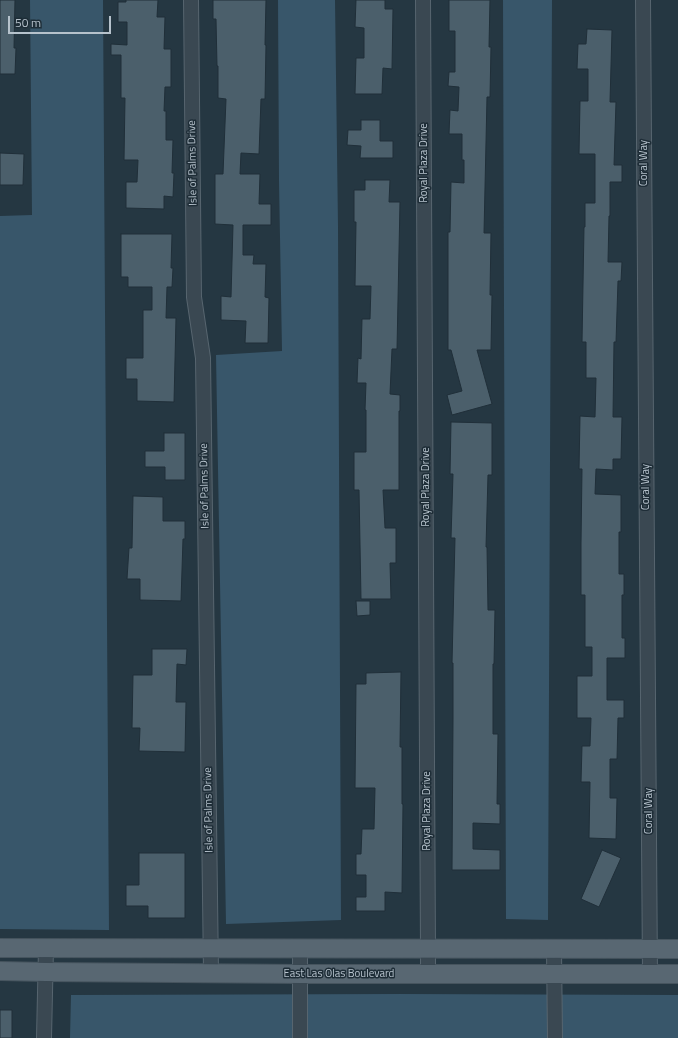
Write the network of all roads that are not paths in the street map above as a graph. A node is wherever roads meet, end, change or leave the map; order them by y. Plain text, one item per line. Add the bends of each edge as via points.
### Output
1 (191, 0) edge
2 (423, 0) edge
3 (643, 0) edge
4 (0, 948) edge
5 (46, 948) junction
6 (211, 948) junction
7 (300, 948) junction
8 (428, 949) junction
9 (678, 949) edge
10 (554, 950) junction
11 (650, 950) junction
12 (0, 971) edge
13 (46, 972) junction
14 (211, 974) junction
15 (428, 974) junction
16 (678, 974) edge
17 (650, 975) junction
18 (300, 982) junction
19 (555, 982) junction
20 (44, 1038) edge
21 (300, 1038) edge
22 (555, 1038) edge

1 - 6 street, Isle of Palms Drive via 194,297 203,358
2 - 8 street, Royal Plaza Drive
3 - 11 street, Coral Way
4 - 5 main road
5 - 6 main road
5 - 13 street
6 - 7 main road
6 - 14 street, Isle of Palms Drive
7 - 8 main road
7 - 18 street
8 - 10 main road
8 - 15 street, Royal Plaza Drive
9 - 11 main road
10 - 11 main road
10 - 19 street
11 - 17 street, Coral Way
12 - 13 main road, East Las Olas Boulevard
13 - 14 main road, East Las Olas Boulevard
13 - 20 street
14 - 18 main road, East Las Olas Boulevard
15 - 18 main road, East Las Olas Boulevard
15 - 19 main road, East Las Olas Boulevard
16 - 17 main road, East Las Olas Boulevard
17 - 19 main road, East Las Olas Boulevard
18 - 21 street
19 - 22 street

